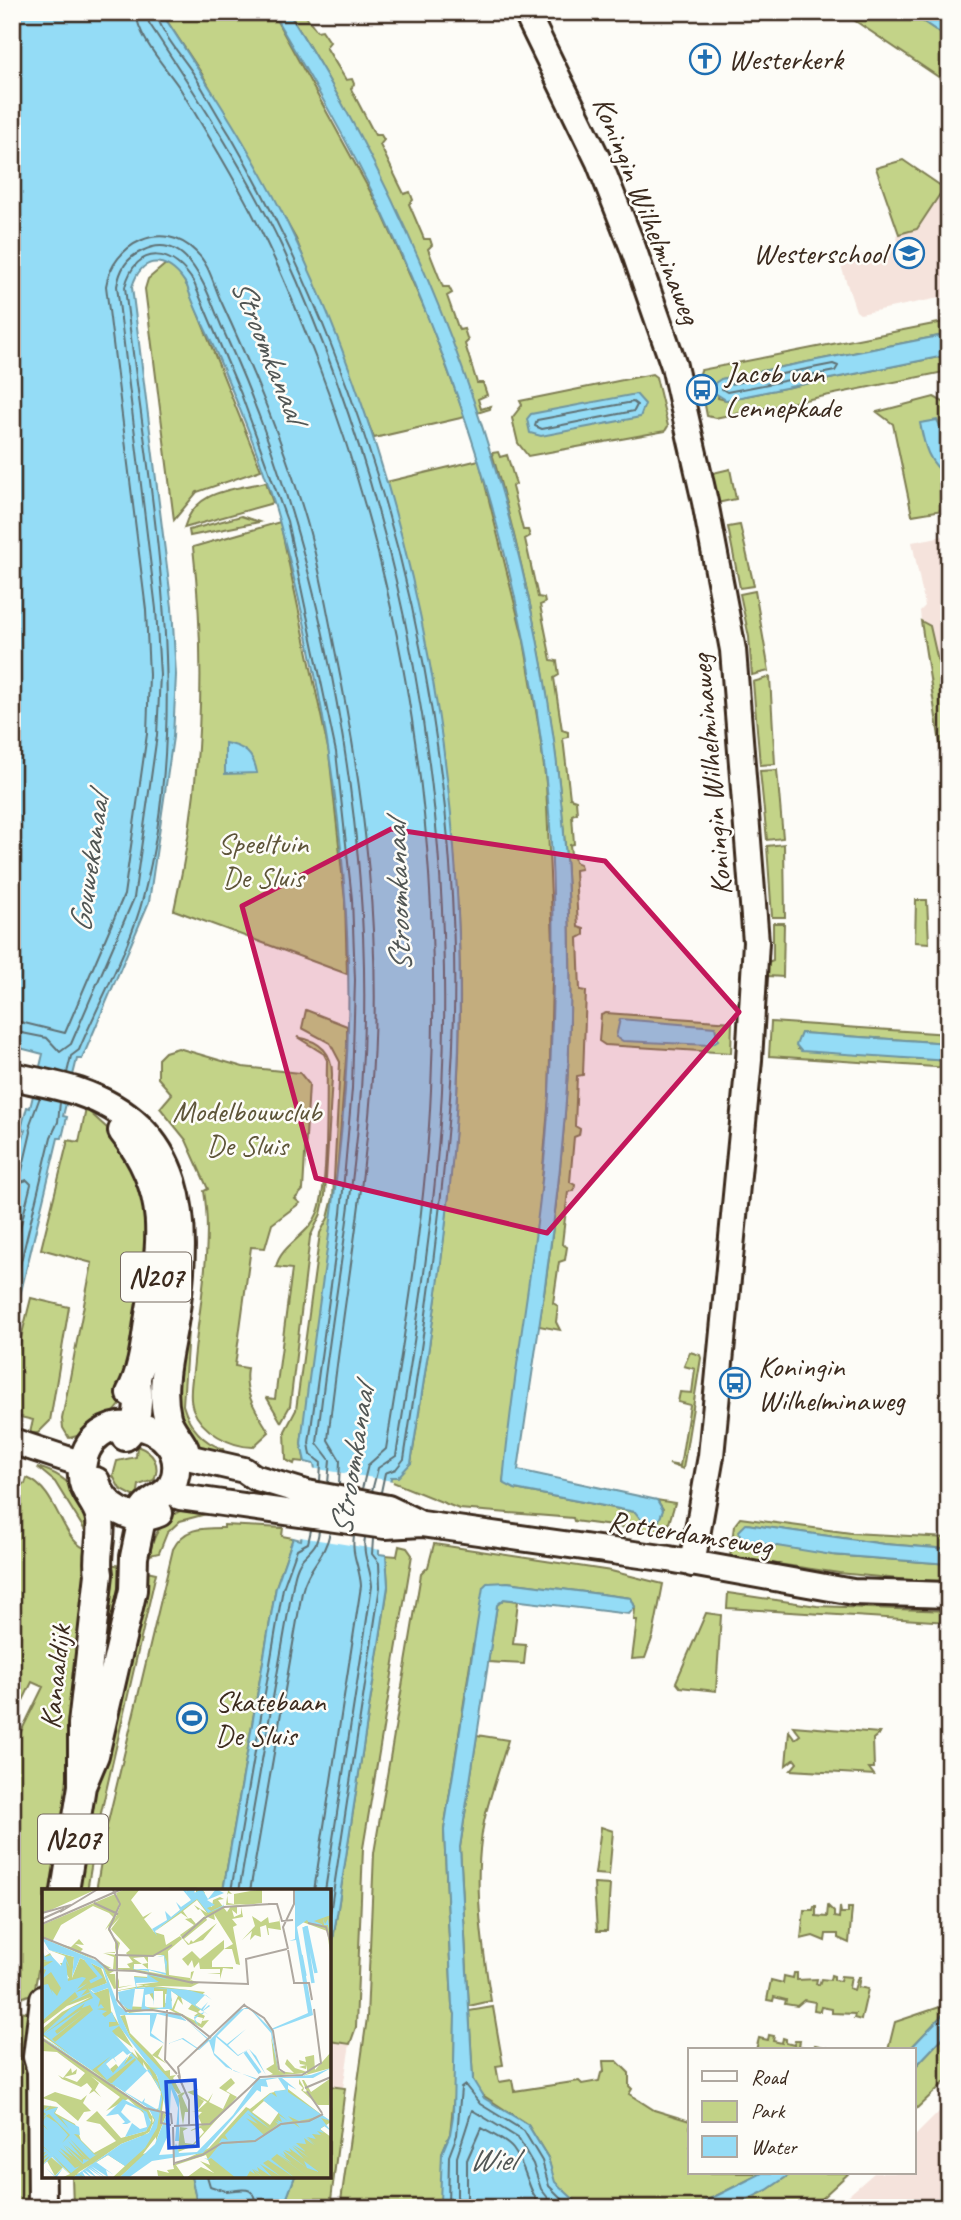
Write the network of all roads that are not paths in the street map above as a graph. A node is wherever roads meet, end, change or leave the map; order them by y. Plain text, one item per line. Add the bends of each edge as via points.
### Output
1 (526, 12) edge
2 (24, 1078) edge
3 (88, 1097) junction
4 (22, 1444) edge
5 (162, 1444) junction
6 (87, 1464) junction
7 (180, 1497) junction
8 (305, 1503) junction
9 (106, 1510) junction
10 (148, 1516) junction
11 (692, 1564) junction
12 (949, 1594) edge
13 (82, 1786) junction
14 (65, 1889) edge
15 (42, 2016) edge
16 (42, 2068) edge
17 (42, 2208) edge

1 - 11 main road, Koningin Wilhelminaweg via 599,162 674,366 733,650 755,955 711,1456
2 - 3 main road, N207
3 - 5 main road, N207 via 142,1158 155,1188 159,1263 137,1380 128,1396
3 - 5 main road, N207 via 125,1114 144,1131 168,1167 180,1206 182,1269 163,1388 167,1418
4 - 6 main road via 54,1444
5 - 6 main road via 103,1432
5 - 7 main road, N207
5 - 8 main road, Rotterdamseweg via 244,1470
5 - 10 main road, N207 via 173,1484 145,1506
6 - 9 main road
7 - 8 main road, Rotterdamseweg
7 - 10 main road via 166,1510
8 - 11 main road, Rotterdamseweg
9 - 10 main road
9 - 13 main road, Kanaaldijk / N207 via 106,1560 99,1574 82,1724
10 - 13 main road, Kanaaldijk / N207 via 134,1557 133,1590 95,1755
11 - 12 main road, Rotterdamseweg via 853,1592
13 - 14 main road, Kanaaldijk / N207
15 - 16 main road via 37,2057
16 - 17 main road

